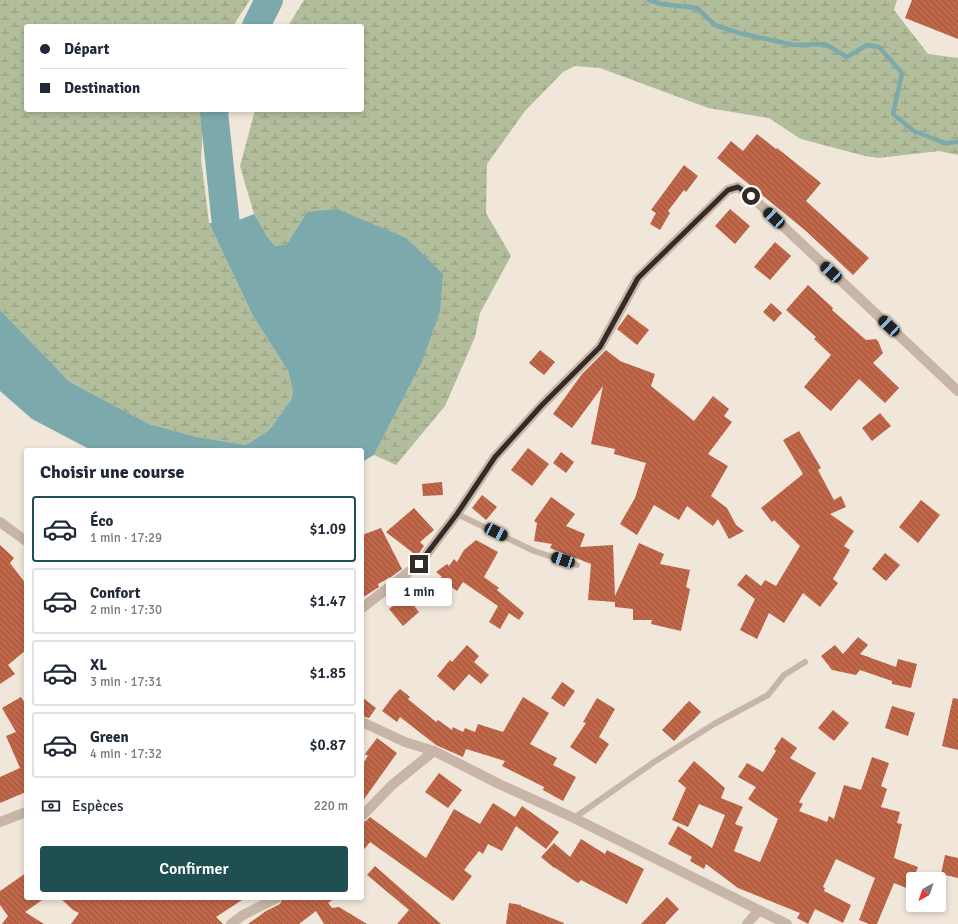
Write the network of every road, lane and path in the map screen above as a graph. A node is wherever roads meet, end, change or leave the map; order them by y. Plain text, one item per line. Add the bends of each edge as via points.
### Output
1 (958, 391) edge
2 (457, 514) junction
3 (0, 522) edge
4 (24, 540) edge
5 (577, 565) dead end
6 (364, 606) edge
7 (805, 662) dead end
8 (364, 723) edge
9 (434, 751) junction
10 (24, 813) edge
11 (364, 814) edge
12 (574, 818) junction
13 (0, 822) edge
14 (273, 900) edge
15 (759, 910) junction
16 (231, 924) edge
17 (746, 924) edge
18 (787, 924) edge

1 - 2 street via 751,196 738,187 728,190 638,278 600,347 495,457
2 - 5 lane via 534,551
2 - 6 street via 419,564
3 - 4 street
7 - 12 lane via 784,675 768,695 700,732
8 - 9 street via 405,742
9 - 11 street via 392,785
9 - 12 street
10 - 13 street
12 - 15 street
14 - 16 street
15 - 17 street
15 - 18 street

